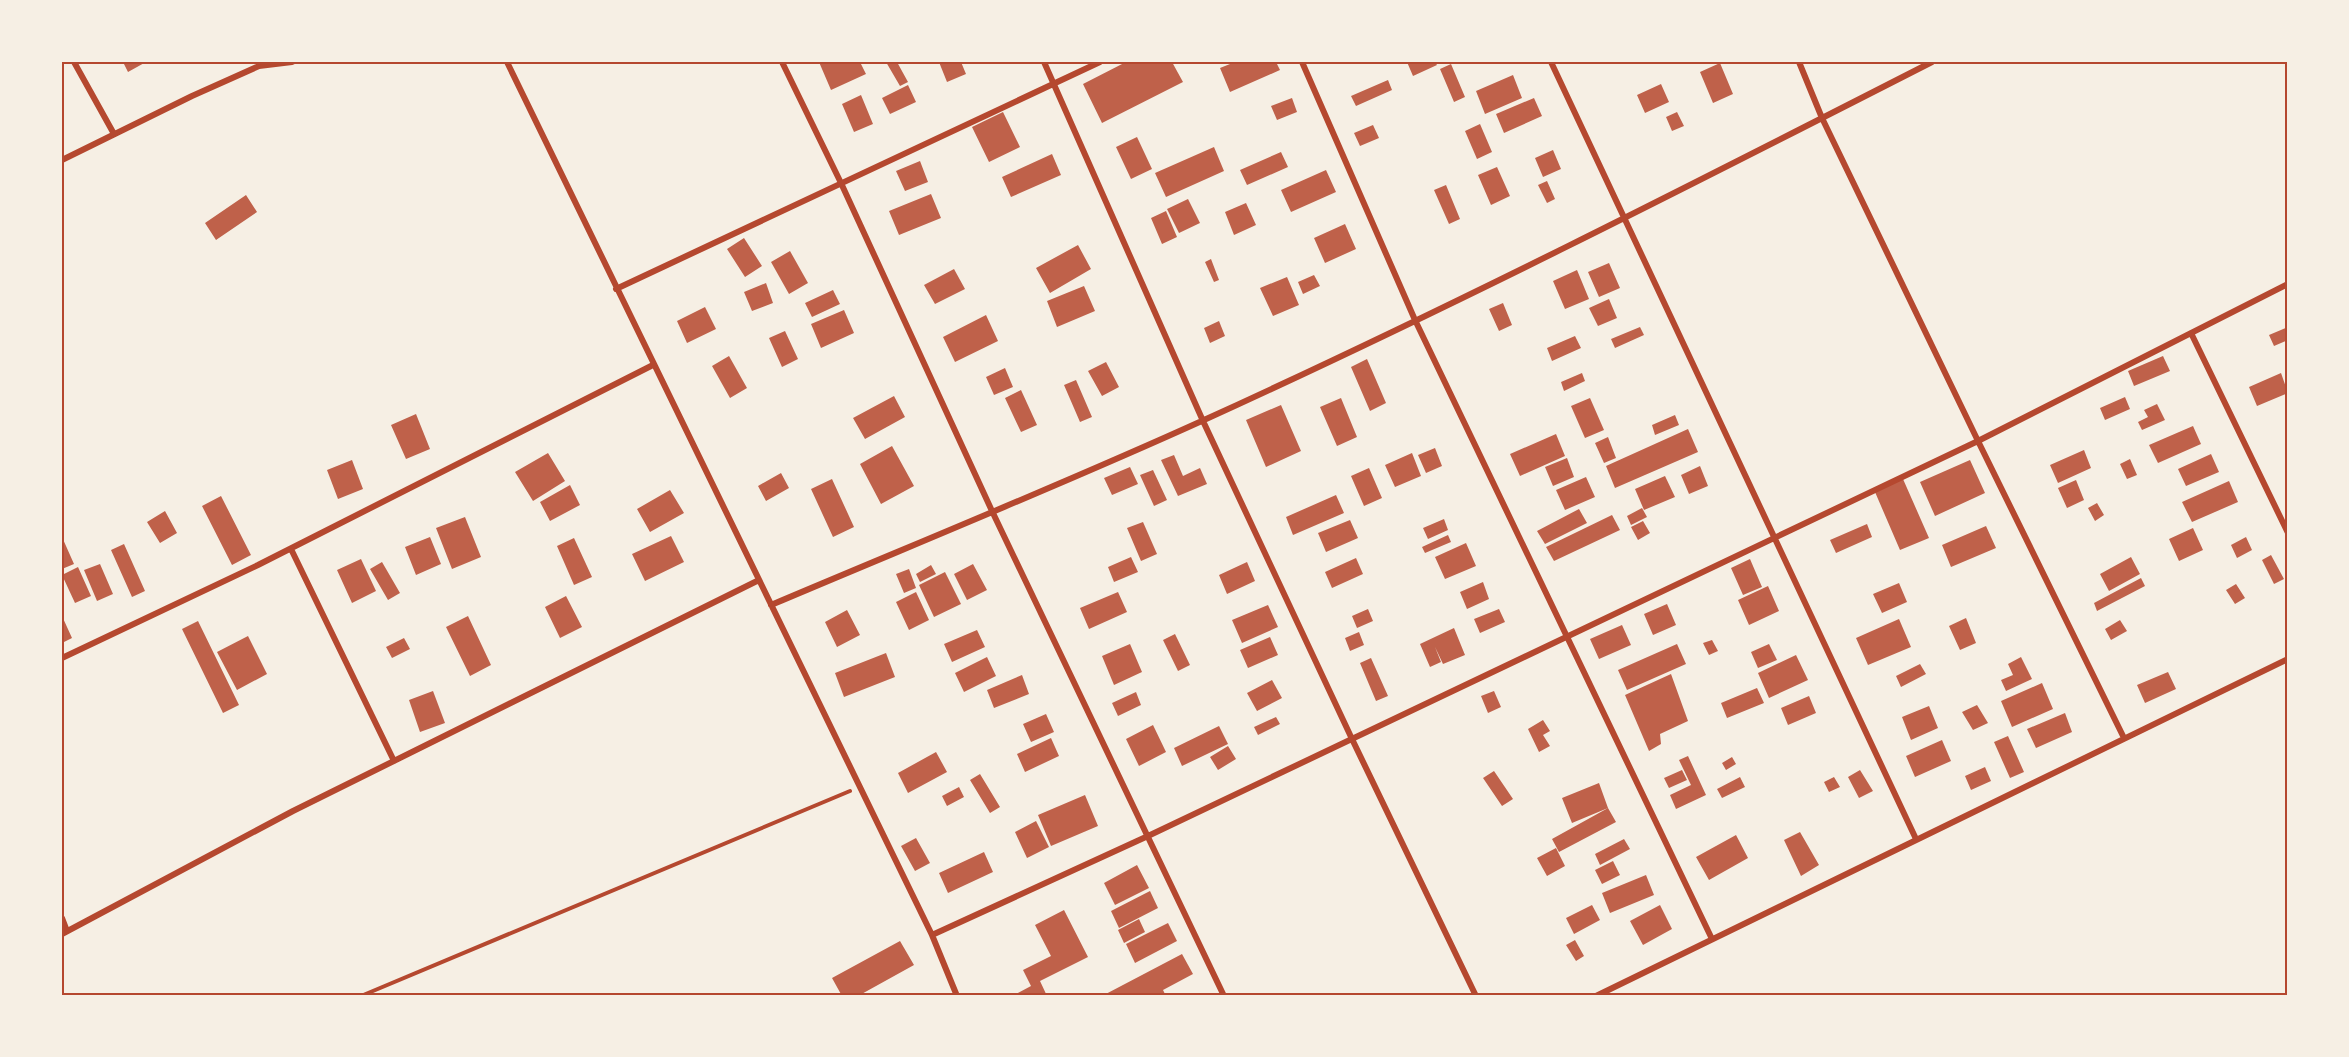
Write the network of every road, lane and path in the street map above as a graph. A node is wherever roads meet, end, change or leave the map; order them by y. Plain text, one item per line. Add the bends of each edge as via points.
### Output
1 (74, 62) edge
2 (292, 62) edge
3 (507, 62) edge
4 (782, 62) edge
5 (1044, 62) edge
6 (1100, 62) edge
7 (1302, 62) edge
8 (1551, 62) edge
9 (1799, 62) edge
10 (1932, 62) edge
11 (1054, 83) junction
12 (1822, 118) junction
13 (114, 134) junction
14 (62, 160) edge
15 (841, 183) junction
16 (1623, 218) junction
17 (2288, 284) edge
18 (616, 289) junction
19 (1415, 321) junction
20 (2191, 333) junction
21 (653, 365) junction
22 (1203, 421) junction
23 (1978, 441) junction
24 (992, 511) junction
25 (2288, 533) edge
26 (1774, 538) junction
27 (291, 549) junction
28 (759, 580) junction
29 (771, 605) junction
30 (1565, 637) junction
31 (62, 658) edge
32 (2288, 659) edge
33 (2124, 738) junction
34 (1352, 739) junction
35 (394, 761) junction
36 (860, 787) junction
37 (1148, 836) junction
38 (1916, 839) junction
39 (62, 918) edge
40 (64, 933) edge
41 (932, 935) junction
42 (1712, 939) junction
43 (361, 996) edge
44 (957, 996) edge
45 (1224, 996) edge
46 (1476, 996) edge
47 (1596, 996) edge

1 - 13 street
2 - 13 street via 260,66
3 - 18 street
4 - 15 street
5 - 11 street
6 - 11 street
7 - 19 street
8 - 16 street
9 - 12 street
10 - 12 street
11 - 15 street
11 - 22 street
12 - 16 street
12 - 23 street
13 - 14 street
15 - 18 street
15 - 24 street
16 - 19 street
16 - 26 street
17 - 20 street
18 - 21 street
19 - 22 street
19 - 30 street
20 - 23 street
20 - 25 street
21 - 27 street
21 - 28 street
22 - 24 street
22 - 34 street
23 - 26 street
23 - 33 street
24 - 29 street
24 - 37 street
26 - 30 street
26 - 38 street
27 - 31 street
27 - 35 street
28 - 29 street
28 - 35 street
29 - 36 street
30 - 34 street
30 - 42 street
32 - 33 street
33 - 38 street
34 - 37 street
34 - 46 street
35 - 40 street
36 - 41 street
36 - 43 path
37 - 41 street
37 - 45 street
38 - 42 street
39 - 40 street
41 - 44 street
42 - 47 street

